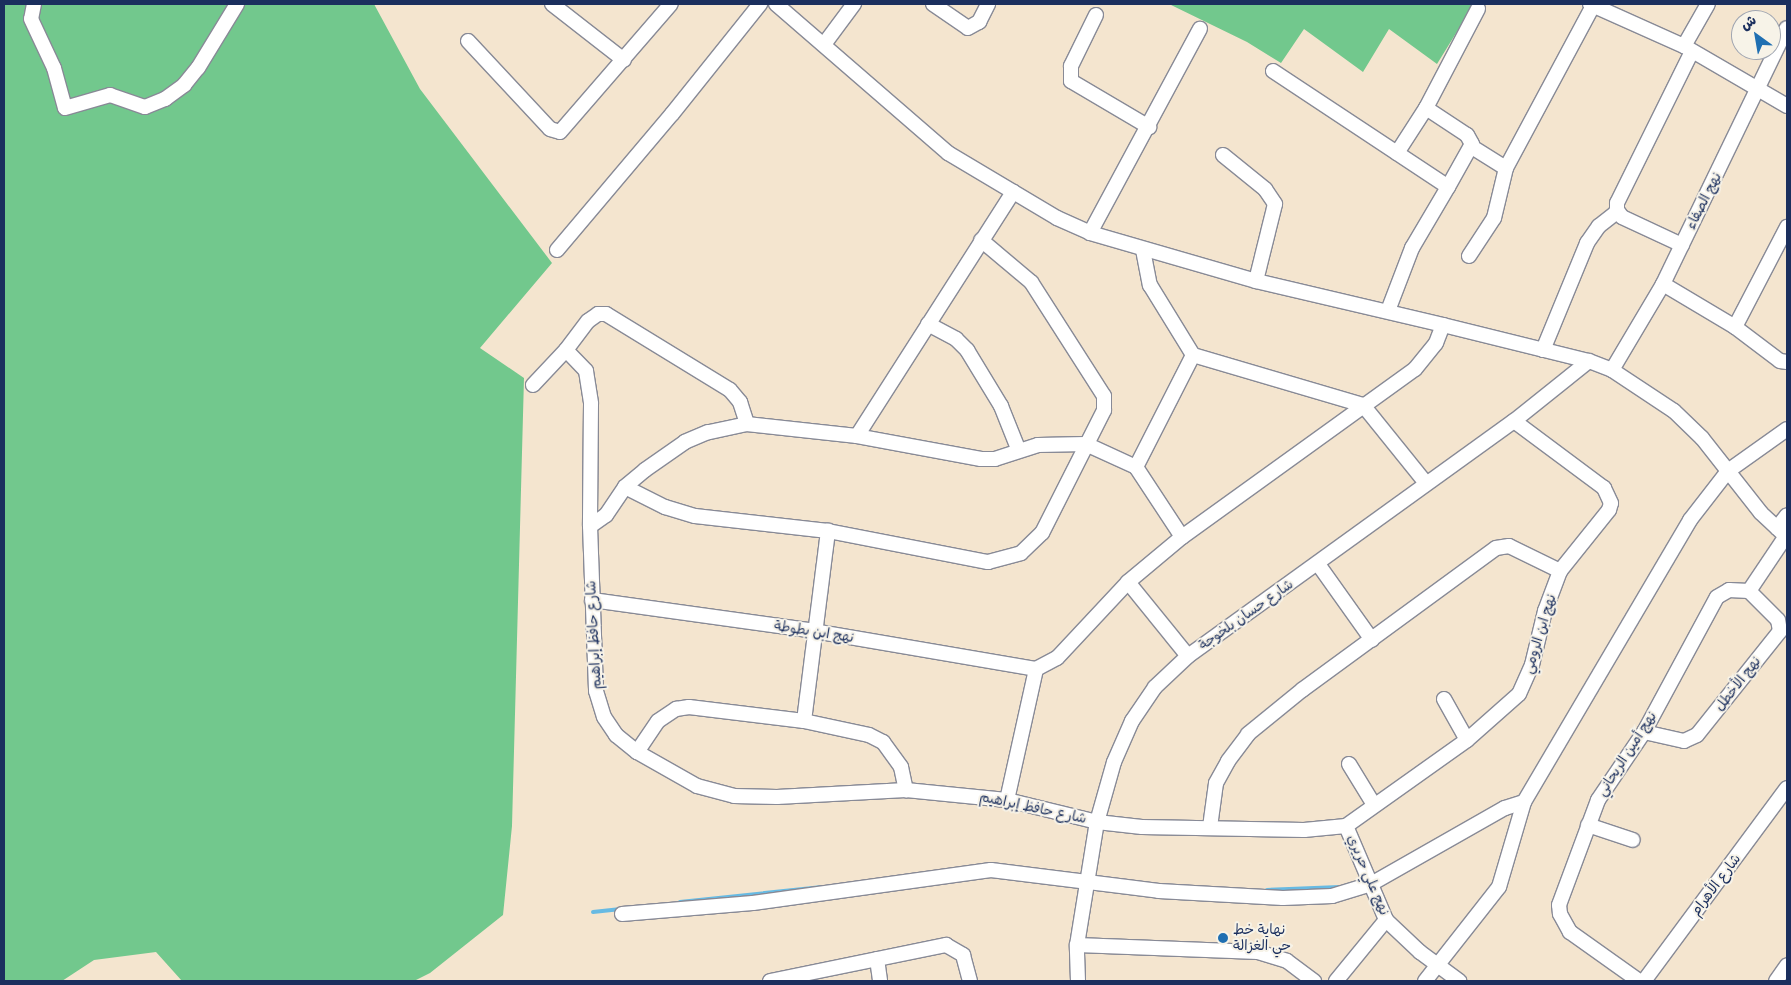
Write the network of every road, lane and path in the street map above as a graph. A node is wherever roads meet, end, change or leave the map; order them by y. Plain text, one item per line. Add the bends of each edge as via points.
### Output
1 (34, 4) edge
2 (237, 4) edge
3 (552, 4) edge
4 (670, 4) edge
5 (760, 4) edge
6 (776, 4) edge
7 (854, 4) edge
8 (934, 4) edge
9 (988, 4) edge
10 (1593, 4) edge
11 (1708, 4) edge
12 (1478, 9) dead end
13 (1096, 16) dead end
14 (1787, 28) edge
15 (1200, 29) dead end
16 (468, 41) dead end
17 (825, 43) junction
18 (1688, 48) junction
19 (624, 60) junction
20 (1273, 71) dead end
21 (1758, 91) junction
22 (1787, 106) edge
23 (1426, 108) junction
24 (1149, 127) junction
25 (1472, 147) junction
26 (1397, 153) junction
27 (1222, 155) dead end
28 (1506, 168) junction
29 (1448, 187) junction
30 (1013, 192) junction
31 (1617, 212) junction
32 (1787, 227) edge
33 (1090, 233) junction
34 (982, 240) junction
35 (1682, 245) junction
36 (557, 250) dead end
37 (1143, 250) junction
38 (1469, 256) dead end
39 (1256, 281) junction
40 (1663, 284) junction
41 (1388, 311) junction
42 (928, 324) junction
43 (1443, 324) junction
44 (1735, 327) junction
45 (566, 350) junction
46 (1543, 350) junction
47 (1193, 355) junction
48 (1588, 361) junction
49 (1787, 362) edge
50 (1612, 370) junction
51 (533, 385) dead end
52 (1363, 406) junction
53 (1514, 421) junction
54 (747, 424) junction
55 (1787, 429) edge
56 (857, 436) junction
57 (1086, 444) junction
58 (1018, 451) junction
59 (1136, 466) junction
60 (1728, 471) junction
61 (1426, 483) junction
62 (625, 487) junction
63 (1787, 515) edge
64 (590, 526) junction
65 (828, 531) junction
66 (1783, 534) edge
67 (1182, 537) junction
68 (1318, 564) junction
69 (1560, 571) junction
70 (1128, 582) junction
71 (1749, 591) junction
72 (592, 600) junction
73 (814, 631) junction
74 (1372, 640) junction
75 (1188, 656) junction
76 (1036, 669) junction
77 (1444, 699) dead end
78 (804, 721) junction
79 (1644, 732) junction
80 (1467, 740) junction
81 (637, 752) junction
82 (1349, 764) dead end
83 (1787, 788) edge
84 (906, 790) junction
85 (1007, 800) junction
86 (1524, 802) junction
87 (1374, 806) junction
88 (1097, 822) junction
89 (1588, 825) junction
90 (1346, 826) junction
91 (1210, 827) junction
92 (1633, 840) dead end
93 (1088, 883) junction
94 (1371, 884) junction
95 (622, 914) dead end
96 (1386, 920) junction
97 (1077, 945) junction
98 (876, 959) junction
99 (1787, 965) edge
100 (1439, 966) junction
101 (785, 980) edge
102 (770, 981) edge
103 (880, 981) edge
104 (970, 981) edge
105 (1078, 981) edge
106 (1314, 981) edge
107 (1336, 981) edge
108 (1425, 981) edge
109 (1459, 981) edge
110 (1639, 981) edge
111 (1644, 981) edge
112 (1776, 981) edge

1 - 2 street via 31,19 54,68 65,108 110,95 145,107 165,99 184,85 198,68
3 - 19 street
4 - 19 street
5 - 36 street
6 - 17 street
7 - 17 street
8 - 9 street via 968,28 979,22
10 - 18 street
10 - 28 street
11 - 18 street
12 - 23 street
13 - 24 street via 1071,66 1071,81
14 - 21 street, نهج الصفاء
15 - 24 street
16 - 19 street via 556,132 564,130
17 - 30 street via 948,153
18 - 21 street
18 - 31 street via 1617,203
20 - 26 street
21 - 22 street
21 - 35 street, نهج الصفاء
23 - 25 street via 1467,135
23 - 26 street
24 - 33 street
25 - 28 street
25 - 29 street
26 - 29 street
27 - 39 street via 1265,189 1275,204
28 - 38 street via 1494,218
29 - 41 street via 1412,248
30 - 33 street
30 - 34 street
31 - 35 street
31 - 46 street via 1599,226 1587,243
32 - 44 street
33 - 37 street
34 - 42 street
34 - 57 street via 1031,282 1101,389 1104,410
35 - 40 street, نهج الصفاء
37 - 39 street
37 - 47 street via 1150,285
39 - 41 street
40 - 44 street
40 - 50 street, نهج الصفاء
41 - 43 street
42 - 56 street
42 - 58 street via 956,339 967,350 1001,406
43 - 46 street
43 - 52 street via 1425,360
44 - 49 street via 1774,357
45 - 51 street
45 - 54 street via 593,316 613,316 730,390 740,402
45 - 64 street, شارع حافظ إبراهيم via 586,371 590,404
46 - 48 street
47 - 52 street
47 - 59 street
48 - 50 street
48 - 53 street, شارع حسان بلخوجة
50 - 60 street via 1674,411 1702,438
52 - 61 street
52 - 67 street
53 - 61 street, شارع حسان بلخوجة
53 - 69 street, نهج ابن الرومي via 1609,495 1609,510
54 - 56 street
54 - 62 street via 708,432 685,442 662,456
55 - 60 street
56 - 58 street via 964,458 995,459
57 - 58 street via 1047,444
57 - 59 street
57 - 65 street via 1042,533 1034,544 1008,558 988,562
59 - 67 street
60 - 66 street
60 - 86 street via 1690,520
61 - 68 street, شارع حسان بلخوجة
62 - 64 street via 606,515
62 - 65 street via 678,512
63 - 66 street
64 - 72 street, شارع حافظ إبراهيم
65 - 73 street
66 - 71 street
67 - 70 street
68 - 74 street
68 - 75 street, شارع حسان بلخوجة
69 - 74 street via 1502,545
69 - 80 street, نهج ابن الرومي via 1545,611 1532,665 1519,694
70 - 75 street
70 - 76 street via 1062,653
71 - 79 street, نهج أمين الريحاني via 1729,590 1717,597
71 - 79 street, نهج الأخطل via 1778,620 1780,631 1696,735 1684,741
72 - 73 street, نهج ابن بطوطة
72 - 81 street, شارع حافظ إبراهيم via 596,691 604,717 616,735
73 - 76 street, نهج ابن بطوطة
73 - 78 street
74 - 91 street via 1280,706 1248,734 1216,783
75 - 88 street, شارع حسان بلخوجة via 1155,687 1132,721 1114,762
76 - 85 street
77 - 80 street
78 - 81 street via 689,707 676,710 658,721
78 - 84 street via 869,735 883,742 901,767
79 - 89 street, نهج أمين الريحاني via 1598,800
80 - 87 street, نهج ابن الرومي
81 - 84 street, شارع حافظ إبراهيم via 697,786 734,796
82 - 87 street
83 - 111 street, شارع الأهرام
84 - 85 street, شارع حافظ إبراهيم
85 - 88 street, شارع حافظ إبراهيم
86 - 94 street via 1505,808
86 - 100 street via 1499,888
87 - 90 street, نهج ابن الرومي
88 - 91 street, شارع حافظ إبراهيم via 1142,827
88 - 93 street, شارع حسان بلخوجة
89 - 92 street
89 - 110 street, نهج أمين الريحاني via 1559,906 1560,914 1570,932
90 - 91 street, شارع حافظ إبراهيم via 1304,830
90 - 94 street, نهج علي حريري
93 - 94 street via 1159,892 1283,898 1332,896
93 - 95 street via 991,870 753,904
93 - 97 street, شارع حسان بلخوجة
94 - 96 street, نهج علي حريري
96 - 100 street, نهج علي حريري
96 - 107 street
97 - 105 street, شارع حسان بلخوجة
97 - 106 street via 1258,952 1288,961
98 - 101 street
98 - 103 street
98 - 104 street via 946,945 963,955
99 - 112 street
100 - 108 street
100 - 109 street, نهج علي حريري
101 - 102 street

